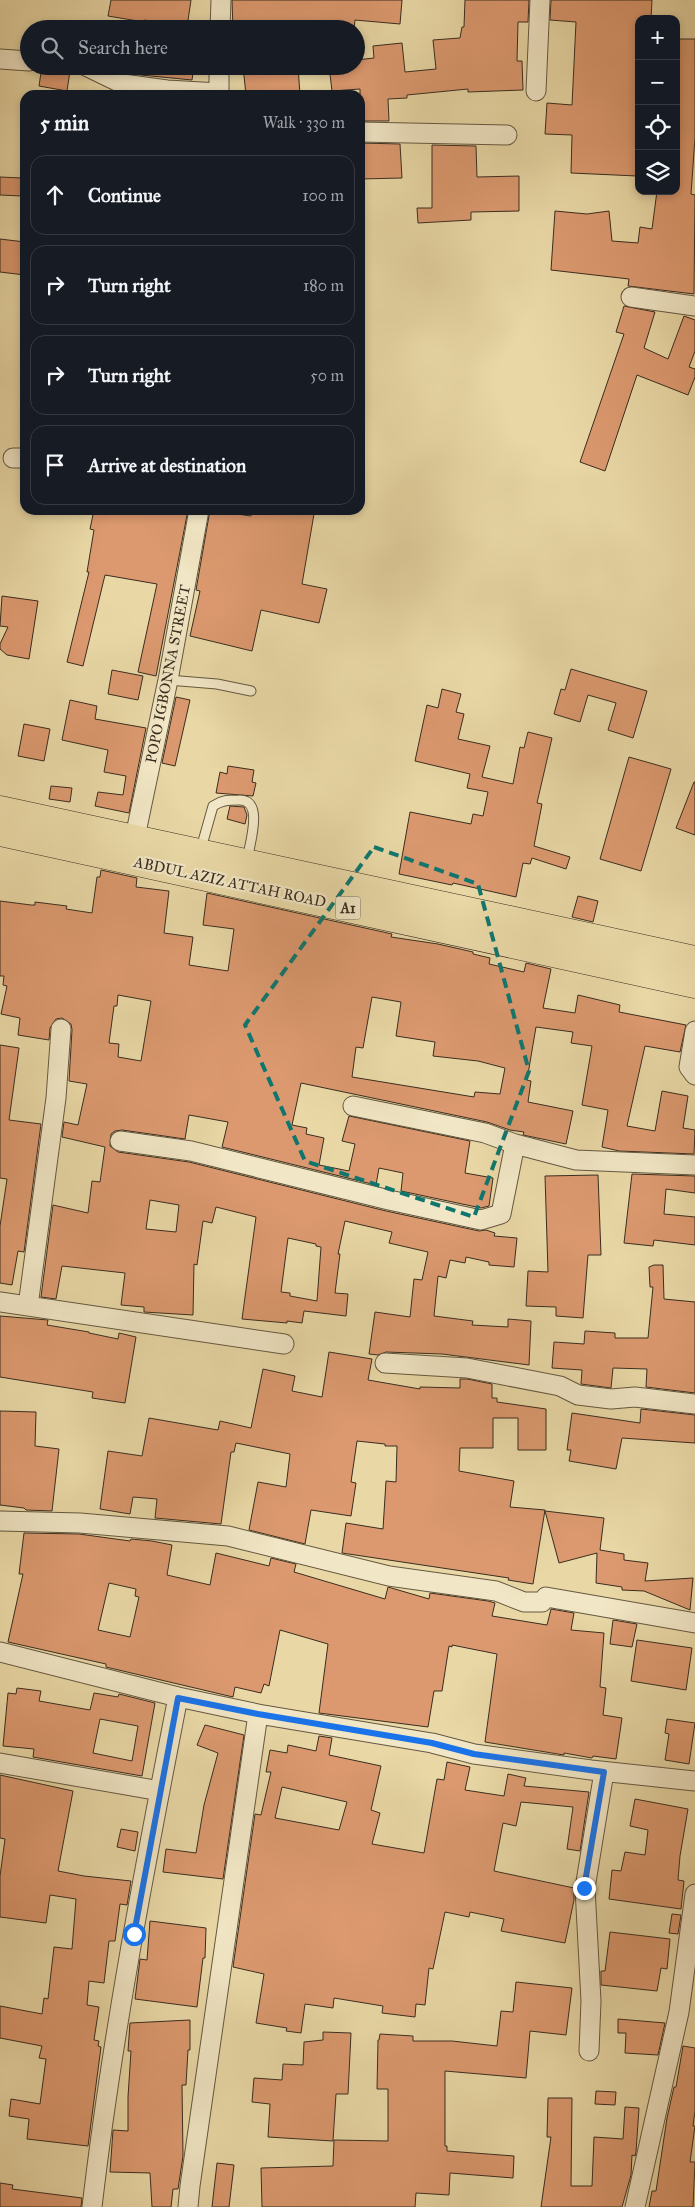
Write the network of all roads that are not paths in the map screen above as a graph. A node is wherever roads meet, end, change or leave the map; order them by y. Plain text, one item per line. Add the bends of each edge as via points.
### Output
1 (221, 0) edge
2 (540, 0) edge
3 (220, 20) edge
4 (0, 59) edge
5 (20, 60) edge
6 (104, 75) edge
7 (220, 75) edge
8 (167, 90) edge
9 (219, 90) edge
10 (536, 91) dead end
11 (365, 132) edge
12 (507, 135) dead end
13 (631, 297) dead end
14 (695, 306) edge
15 (198, 515) edge
16 (168, 680) junction
17 (252, 690) dead end
18 (0, 810) edge
19 (0, 832) edge
20 (135, 838) junction
21 (200, 853) junction
22 (246, 864) junction
23 (695, 960) edge
24 (695, 984) edge
25 (61, 1029) dead end
26 (695, 1031) edge
27 (695, 1075) edge
28 (353, 1106) dead end
29 (120, 1141) dead end
30 (515, 1144) junction
31 (695, 1165) edge
32 (0, 1302) edge
33 (28, 1306) junction
34 (284, 1344) dead end
35 (385, 1363) dead end
36 (695, 1404) edge
37 (0, 1520) edge
38 (695, 1623) edge
39 (0, 1652) edge
40 (178, 1698) junction
41 (258, 1714) junction
42 (0, 1764) edge
43 (604, 1772) junction
44 (695, 1781) edge
45 (160, 1791) junction
46 (695, 1894) edge
47 (589, 2050) dead end
48 (92, 2207) edge
49 (188, 2207) edge
50 (635, 2207) edge

1 - 3 street
2 - 10 street
4 - 5 street
6 - 8 street via 123,84
7 - 9 street
11 - 12 street
13 - 14 street
15 - 16 street, POPO IGBONNA STREET
16 - 17 lane
16 - 20 street, POPO IGBONNA STREET
18 - 20 highway, ABDUL AZIZ ATTAH ROAD / A1
19 - 24 highway, ABDUL AZIZ ATTAH ROAD / A1
20 - 21 highway, ABDUL AZIZ ATTAH ROAD / A1
21 - 22 highway, ABDUL AZIZ ATTAH ROAD / A1
21 - 22 lane via 212,806 222,800 245,800 251,804 254,815
22 - 23 highway, ABDUL AZIZ ATTAH ROAD / A1
25 - 33 street via 56,1098
26 - 27 street via 689,1067
28 - 30 street via 485,1133
29 - 30 street via 191,1151 481,1220 501,1214
30 - 31 street via 576,1160
32 - 33 street
33 - 34 street
35 - 36 street via 467,1368 560,1386 578,1395
37 - 38 street via 80,1523 228,1536 389,1576 496,1591 524,1602 542,1602 546,1597
39 - 40 street
40 - 41 street
40 - 45 street
41 - 43 street via 432,1743 474,1754
41 - 49 street
42 - 45 street
43 - 44 street
43 - 47 street via 584,1888 591,2001
45 - 48 street
46 - 50 street via 679,2012

